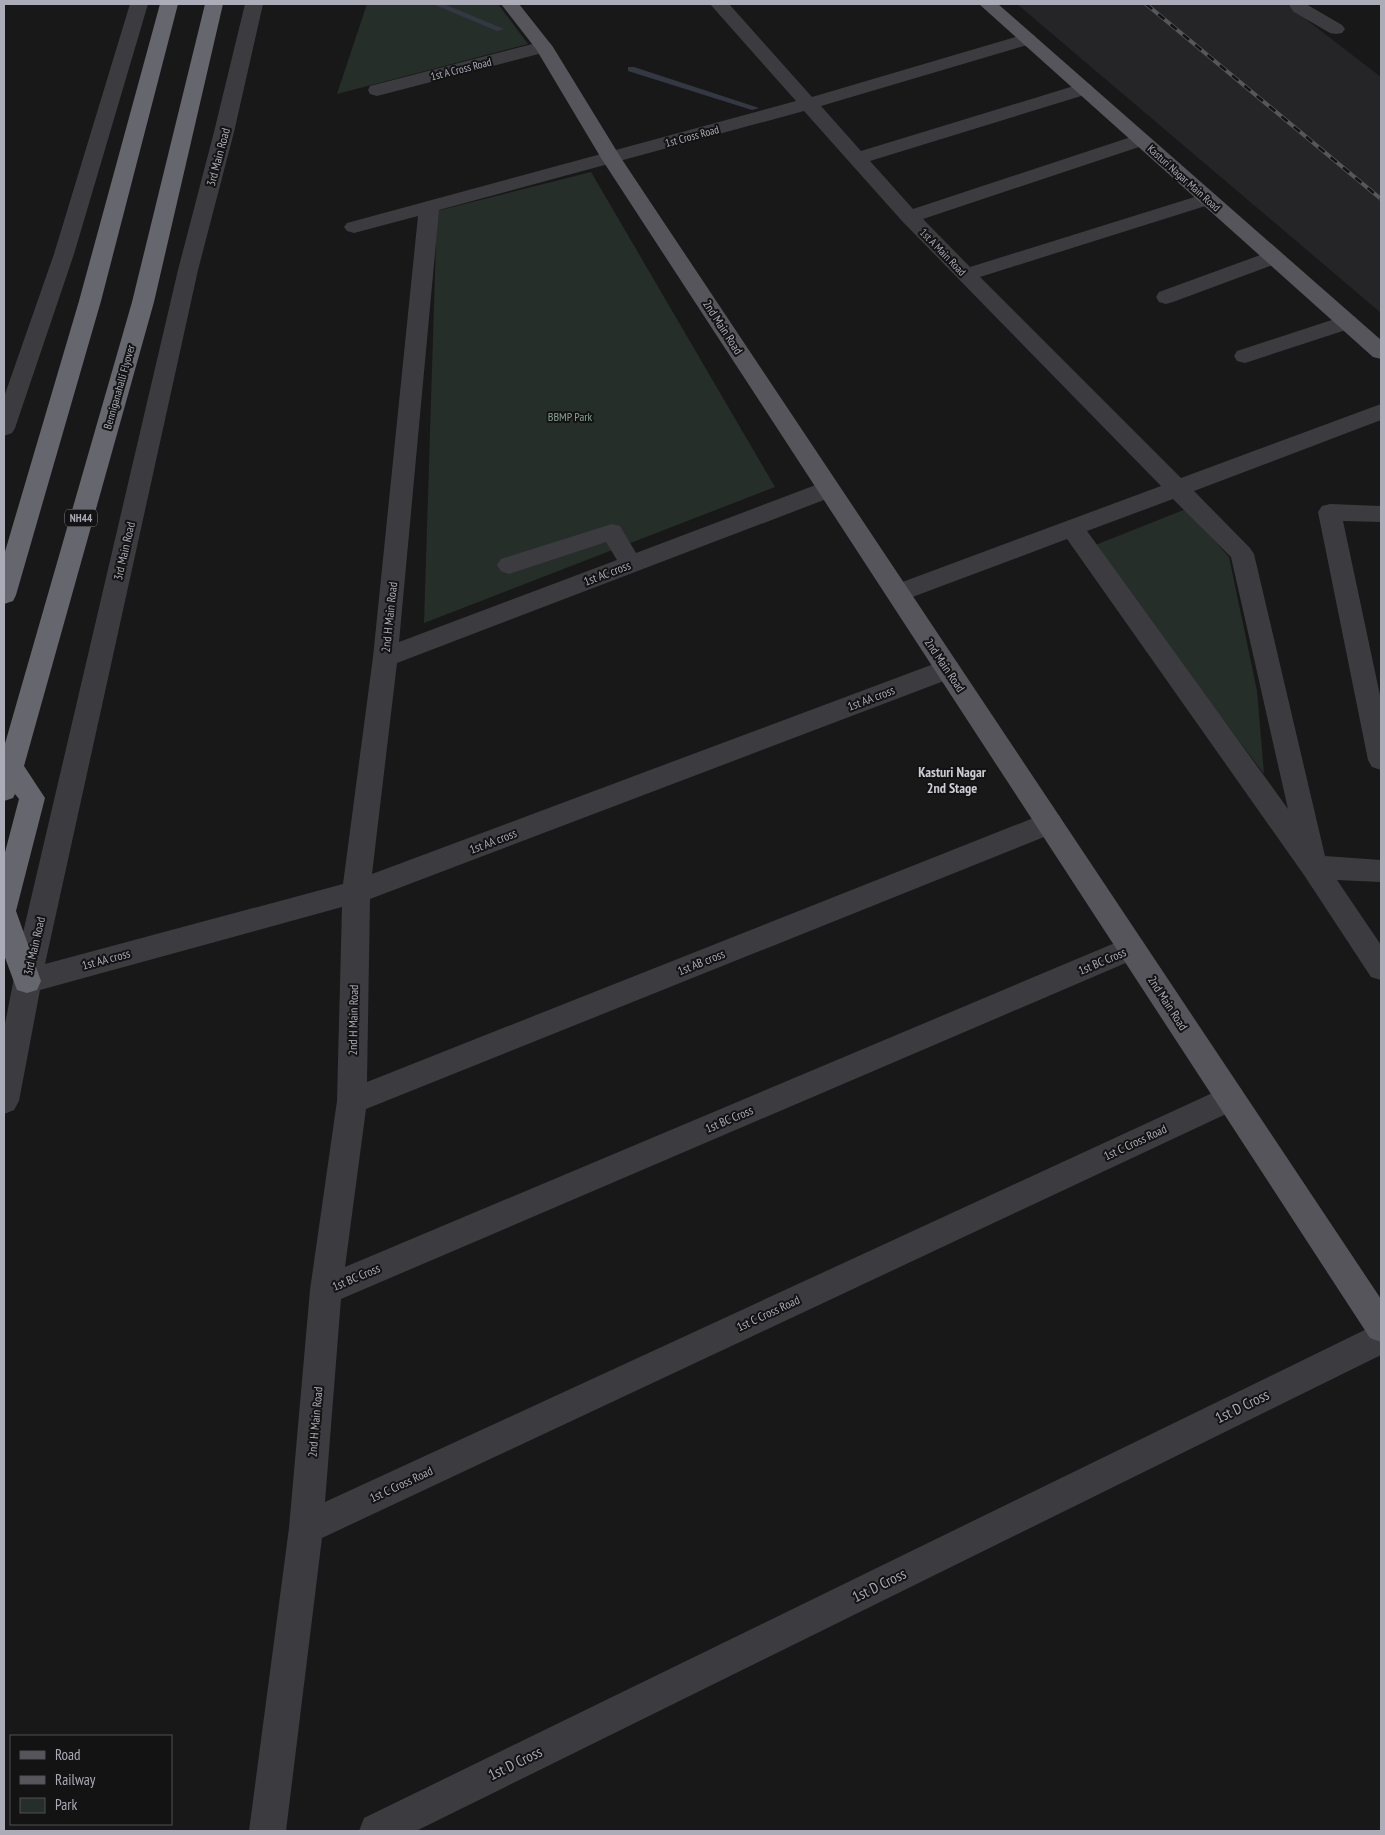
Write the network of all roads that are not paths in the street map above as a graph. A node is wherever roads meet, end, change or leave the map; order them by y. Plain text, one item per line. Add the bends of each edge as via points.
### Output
1 (139, 4) edge
2 (169, 4) edge
3 (214, 4) edge
4 (254, 4) edge
5 (510, 4) edge
6 (719, 4) edge
7 (988, 4) edge
8 (1297, 4) edge
9 (1336, 28) dead end
10 (1028, 39) junction
11 (544, 48) junction
12 (1084, 89) junction
13 (377, 90) dead end
14 (808, 104) junction
15 (1141, 140) junction
16 (611, 158) junction
17 (856, 159) junction
18 (1208, 198) junction
19 (429, 207) junction
20 (909, 217) junction
21 (354, 227) dead end
22 (1274, 257) junction
23 (965, 275) junction
24 (1166, 297) dead end
25 (1347, 322) junction
26 (1381, 352) edge
27 (1244, 356) dead end
28 (1381, 412) edge
29 (4, 428) edge
30 (1179, 488) junction
31 (830, 489) junction
32 (1381, 514) edge
33 (1072, 528) junction
34 (631, 564) junction
35 (509, 565) dead end
36 (898, 593) junction
37 (4, 595) edge
38 (385, 657) junction
39 (948, 669) junction
40 (1381, 760) edge
41 (7, 779) edge
42 (1050, 824) junction
43 (1314, 867) junction
44 (1381, 871) edge
45 (356, 892) junction
46 (4, 907) edge
47 (4, 916) edge
48 (1132, 948) junction
49 (1381, 968) edge
50 (27, 981) junction
51 (1231, 1098) junction
52 (4, 1101) edge
53 (352, 1101) junction
54 (326, 1290) junction
55 (1381, 1327) edge
56 (1381, 1338) edge
57 (306, 1528) junction
58 (268, 1831) edge
59 (377, 1831) edge

1 - 29 street via 64,254
2 - 37 highway via 90,301
3 - 41 highway, Benniganahalli Flyover / NH44 via 143,302
4 - 50 street, 3rd Main Road via 188,270
5 - 11 main road, 2nd Main Road
6 - 14 street, 1st A Main Road
7 - 10 main road, Kasturi Nagar Main Road
8 - 9 street
10 - 12 main road, Kasturi Nagar Main Road
10 - 14 street, 1st Cross Road
11 - 13 street, 1st A Cross Road
11 - 16 main road, 2nd Main Road
12 - 15 main road, Kasturi Nagar Main Road
12 - 17 street
14 - 16 street, 1st Cross Road
14 - 17 street, 1st A Main Road
15 - 18 main road, Kasturi Nagar Main Road
15 - 20 street
16 - 19 street, 1st Cross Road
16 - 31 main road, 2nd Main Road
17 - 20 street, 1st A Main Road
18 - 22 main road, Kasturi Nagar Main Road
18 - 23 street
19 - 21 street, 1st Cross Road
19 - 38 street, 2nd H Main Road
20 - 23 street, 1st A Main Road
22 - 24 street
22 - 25 main road, Kasturi Nagar Main Road
23 - 30 street, 1st A Main Road
25 - 26 main road, Kasturi Nagar Main Road
25 - 27 street
28 - 30 street
30 - 33 street
30 - 43 street, 1st A Main Road via 1242,554
31 - 34 street, 1st AC cross
31 - 36 main road, 2nd Main Road
32 - 40 street via 1330,512
33 - 36 street
33 - 43 street
34 - 35 street via 612,532
34 - 38 street, 1st AC cross
36 - 39 main road, 2nd Main Road
38 - 45 street, 2nd H Main Road
39 - 42 main road, 2nd Main Road
39 - 45 street, 1st AA cross
41 - 46 highway via 32,798
42 - 48 main road, 2nd Main Road
42 - 53 street, 1st AB cross
43 - 44 street
43 - 49 street
45 - 50 street, 1st AA cross
45 - 53 street, 2nd H Main Road
47 - 50 highway
48 - 51 main road, 2nd Main Road
48 - 54 street, 1st BC Cross
50 - 52 street, 3rd Main Road
51 - 55 main road, 2nd Main Road
51 - 57 street, 1st C Cross Road
53 - 54 street, 2nd H Main Road
54 - 57 street, 2nd H Main Road
56 - 59 street, 1st D Cross
57 - 58 street, 2nd H Main Road

